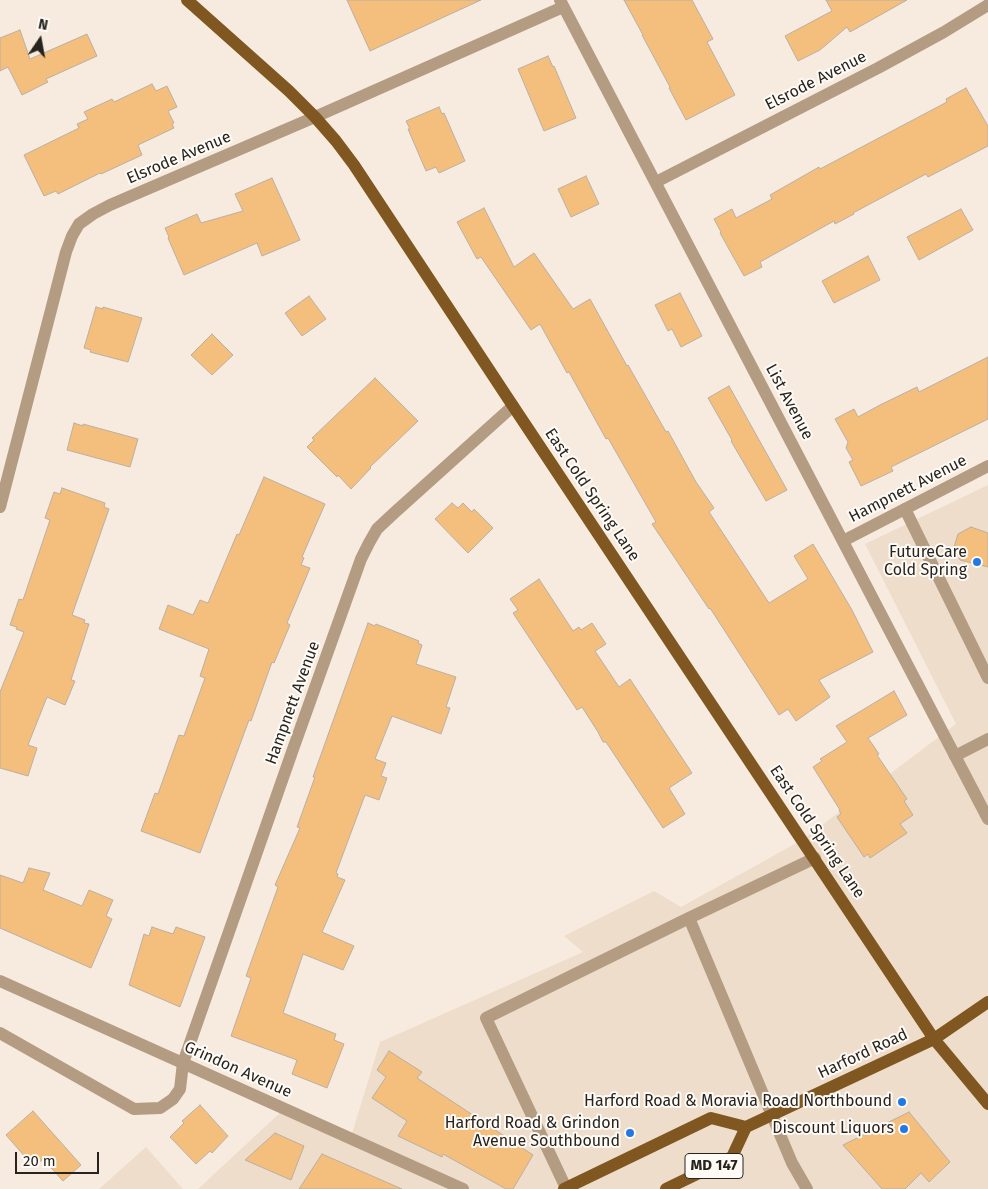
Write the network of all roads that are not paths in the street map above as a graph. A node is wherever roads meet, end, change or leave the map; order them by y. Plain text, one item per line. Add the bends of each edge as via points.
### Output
1 (187, 0) edge
2 (562, 4) edge
3 (988, 5) edge
4 (316, 117) junction
5 (656, 182) junction
6 (513, 406) junction
7 (988, 466) edge
8 (0, 507) edge
9 (905, 509) junction
10 (843, 541) junction
11 (988, 678) edge
12 (988, 739) edge
13 (955, 756) junction
14 (988, 819) edge
15 (815, 858) junction
16 (688, 918) junction
17 (0, 981) edge
18 (988, 1002) edge
19 (0, 1034) edge
20 (934, 1039) junction
21 (183, 1063) junction
22 (988, 1104) edge
23 (771, 1115) junction
24 (746, 1127) junction
25 (463, 1189) edge
26 (565, 1189) edge
27 (666, 1189) edge
28 (806, 1189) edge

1 - 4 main road, East Cold Spring Lane
2 - 4 street, Elsrode Avenue
2 - 5 street, List Avenue
3 - 5 street, Elsrode Avenue via 878,68
4 - 6 main road, East Cold Spring Lane via 354,165
4 - 8 street, Elsrode Avenue via 110,206 79,224 66,252
5 - 10 street, List Avenue
6 - 15 main road, East Cold Spring Lane
6 - 21 street, Hampnett Avenue via 377,529 369,543
7 - 9 street, Hampnett Avenue
9 - 10 street, Hampnett Avenue
9 - 11 street
10 - 13 street, List Avenue
12 - 13 street
13 - 14 street, List Avenue
15 - 16 street
15 - 20 main road, East Cold Spring Lane
16 - 23 street
16 - 26 street via 486,1018
17 - 21 street, Grindon Avenue
18 - 20 main road, Harford Road
19 - 21 street, Hampnett Avenue via 134,1108 160,1108 173,1098 180,1090
20 - 22 main road, East Cold Spring Lane
20 - 23 main road, Harford Road
21 - 25 street, Grindon Avenue
23 - 24 main road, Harford Road
23 - 28 street
24 - 26 main road, MD 147 via 711,1118
24 - 27 main road, MD 147 via 732,1157

